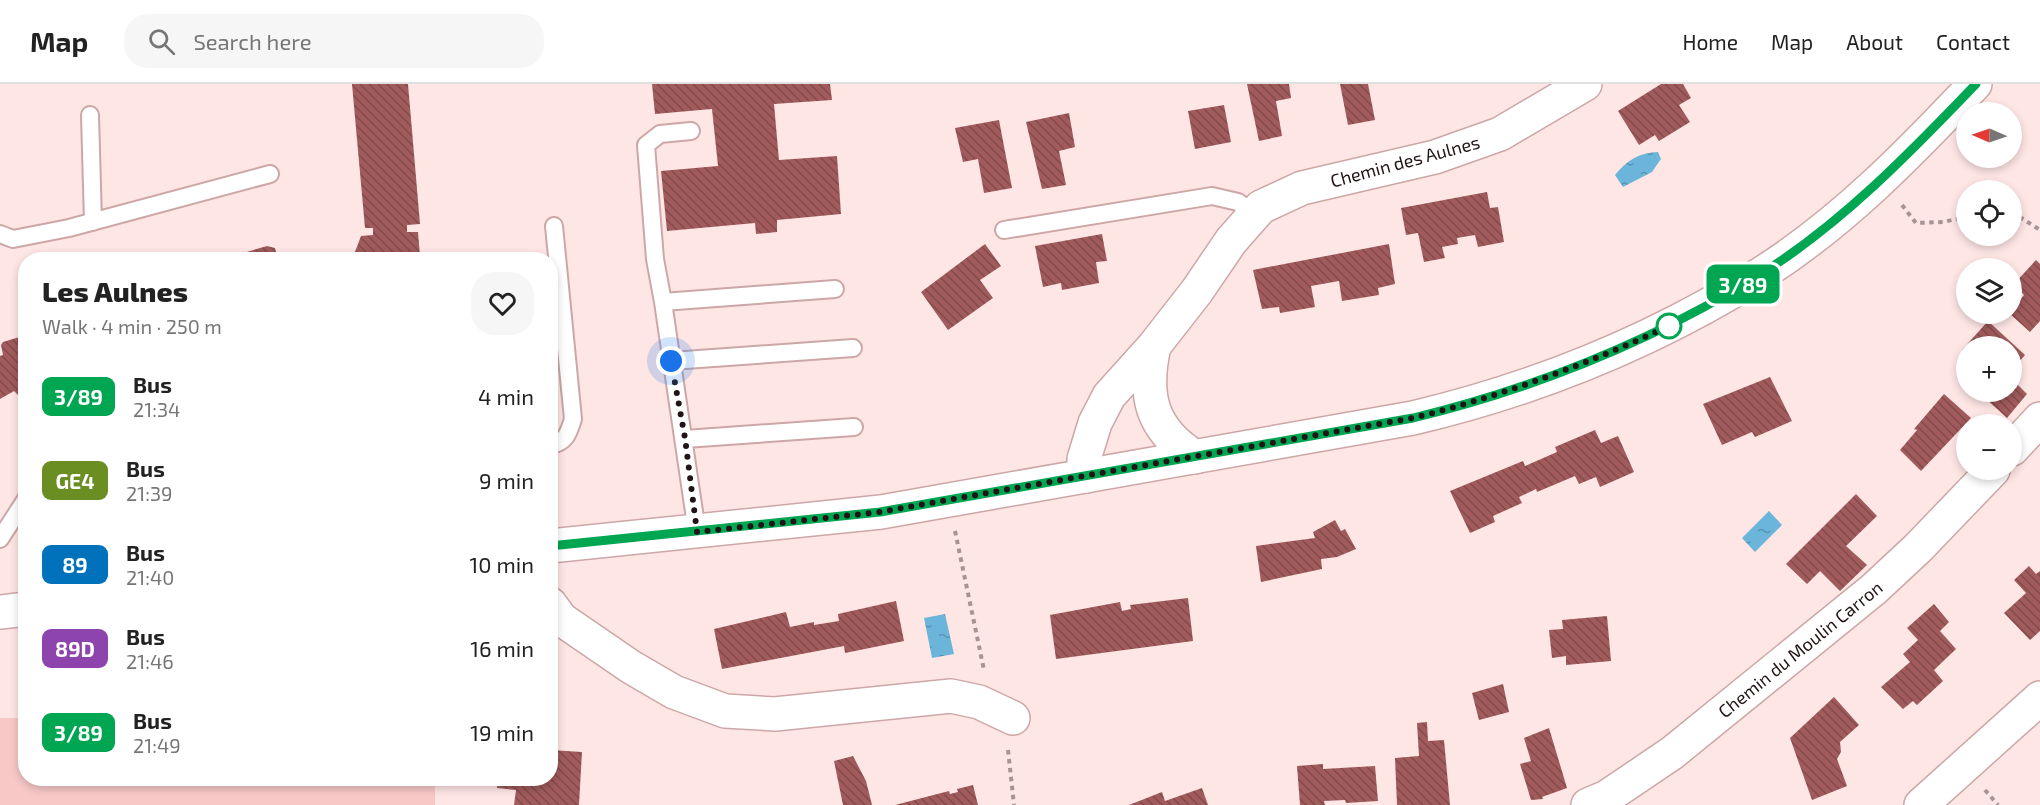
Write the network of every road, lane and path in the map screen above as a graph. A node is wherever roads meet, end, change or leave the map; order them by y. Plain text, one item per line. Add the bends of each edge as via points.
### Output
1 (1585, 84) edge
2 (1976, 84) edge
3 (90, 115) dead end
4 (692, 131) dead end
5 (270, 174) dead end
6 (1901, 204) dead end
7 (1254, 214) junction
8 (2022, 218) edge
9 (1956, 220) edge
10 (93, 222) junction
11 (554, 226) dead end
12 (1004, 230) dead end
13 (2040, 230) edge
14 (0, 234) edge
15 (557, 252) edge
16 (558, 267) edge
17 (835, 290) dead end
18 (663, 302) junction
19 (1154, 346) junction
20 (853, 348) dead end
21 (671, 361) junction
22 (2040, 419) edge
23 (854, 427) dead end
24 (685, 438) junction
25 (2022, 438) edge
26 (558, 444) edge
27 (1195, 458) junction
28 (1086, 476) junction
29 (1983, 480) edge
30 (18, 511) edge
31 (953, 521) dead end
32 (697, 532) junction
33 (0, 539) edge
34 (558, 545) edge
35 (18, 610) edge
36 (0, 612) edge
37 (558, 615) edge
38 (985, 677) dead end
39 (2040, 698) edge
40 (1013, 718) joint
41 (1014, 805) edge
42 (1588, 805) edge
43 (1921, 805) edge

1 - 7 street, Chemin des Aulnes via 1500,134 1435,157 1302,188
2 - 27 street via 1887,175 1818,232 1762,273 1652,336 1526,387 1469,405
3 - 10 lane
4 - 18 lane via 660,134 646,145 655,259
5 - 10 lane
6 - 9 path via 1916,223
7 - 12 lane via 1238,202 1212,196
7 - 19 street, Chemin des Aulnes
8 - 13 path
10 - 14 lane via 13,239
11 - 15 lane
16 - 26 lane via 573,419 568,435
17 - 18 lane
18 - 21 lane
19 - 27 street, Chemin des Aulnes via 1148,374 1155,417 1173,443
19 - 28 street, Chemin des Aulnes via 1109,396 1095,423 1084,459
20 - 21 lane
21 - 24 lane
22 - 25 street
23 - 24 lane
24 - 32 lane
27 - 28 street
28 - 32 street via 880,512
29 - 42 street, Chemin du Moulin Carron via 1874,589 1672,753 1608,797
30 - 33 lane
31 - 38 path
32 - 34 street
35 - 36 street
37 - 40 street via 631,667 675,692 725,711 776,714 951,696 980,702
39 - 43 street
40 - 41 path via 1007,755

